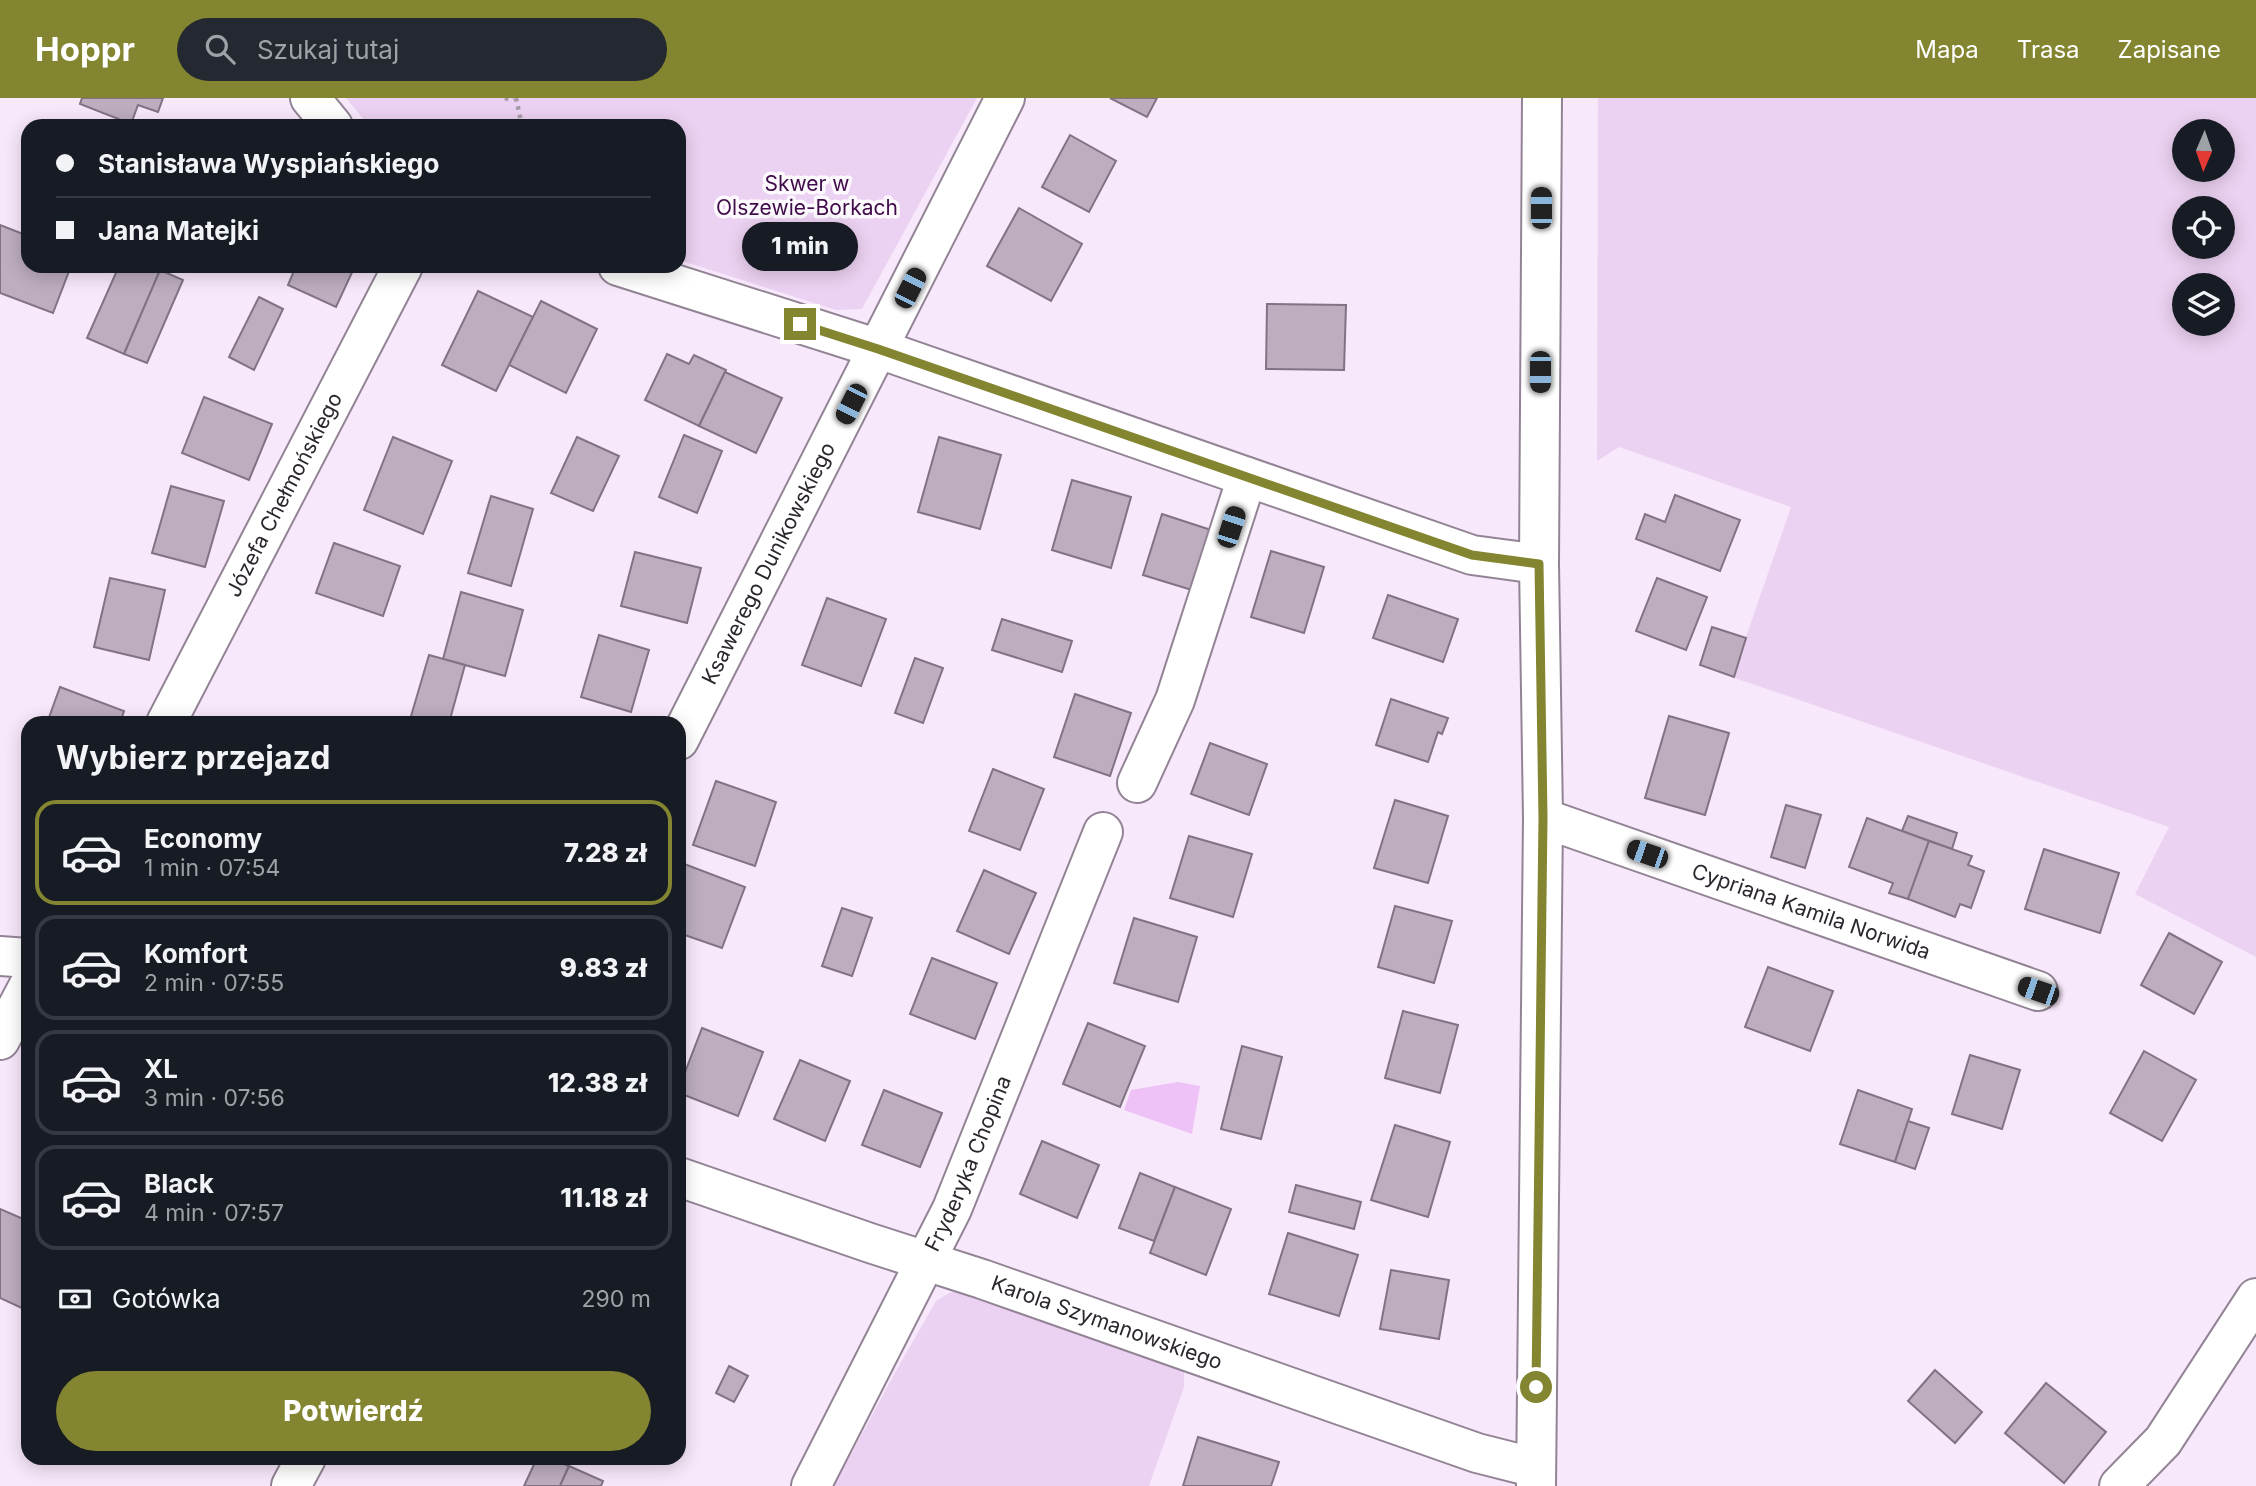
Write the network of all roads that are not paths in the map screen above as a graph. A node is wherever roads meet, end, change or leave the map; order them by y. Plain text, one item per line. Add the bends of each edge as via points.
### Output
1 (310, 98) edge
2 (1005, 98) edge
3 (1542, 98) edge
4 (327, 119) edge
5 (399, 273) edge
6 (640, 273) edge
7 (878, 349) junction
8 (1247, 477) junction
9 (1539, 564) junction
10 (170, 716) edge
11 (686, 726) edge
12 (1137, 783) dead end
13 (1543, 818) junction
14 (1103, 832) dead end
15 (0, 956) edge
16 (21, 958) edge
17 (2038, 991) dead end
18 (21, 1000) edge
19 (0, 1040) edge
20 (686, 1179) edge
21 (927, 1260) junction
22 (2256, 1298) edge
23 (302, 1465) edge
24 (1536, 1477) edge
25 (291, 1486) edge
26 (811, 1486) edge
27 (2119, 1486) edge

1 - 4 street
2 - 7 street, Ksawerego Dunikowskiego
3 - 9 street
5 - 10 street, Józefa Chełmońskiego
6 - 7 street
7 - 8 street
7 - 11 street, Ksawerego Dunikowskiego
8 - 9 street via 1472,555
8 - 12 street via 1175,700
9 - 13 street
13 - 17 street, Cypriana Kamila Norwida
13 - 24 street
14 - 21 street, Fryderyka Chopina via 952,1209
15 - 16 street
18 - 19 street
20 - 21 street, Karola Szymanowskiego
21 - 24 street, Karola Szymanowskiego
21 - 26 street, Fryderyka Chopina
22 - 27 street via 2163,1441
23 - 25 street

